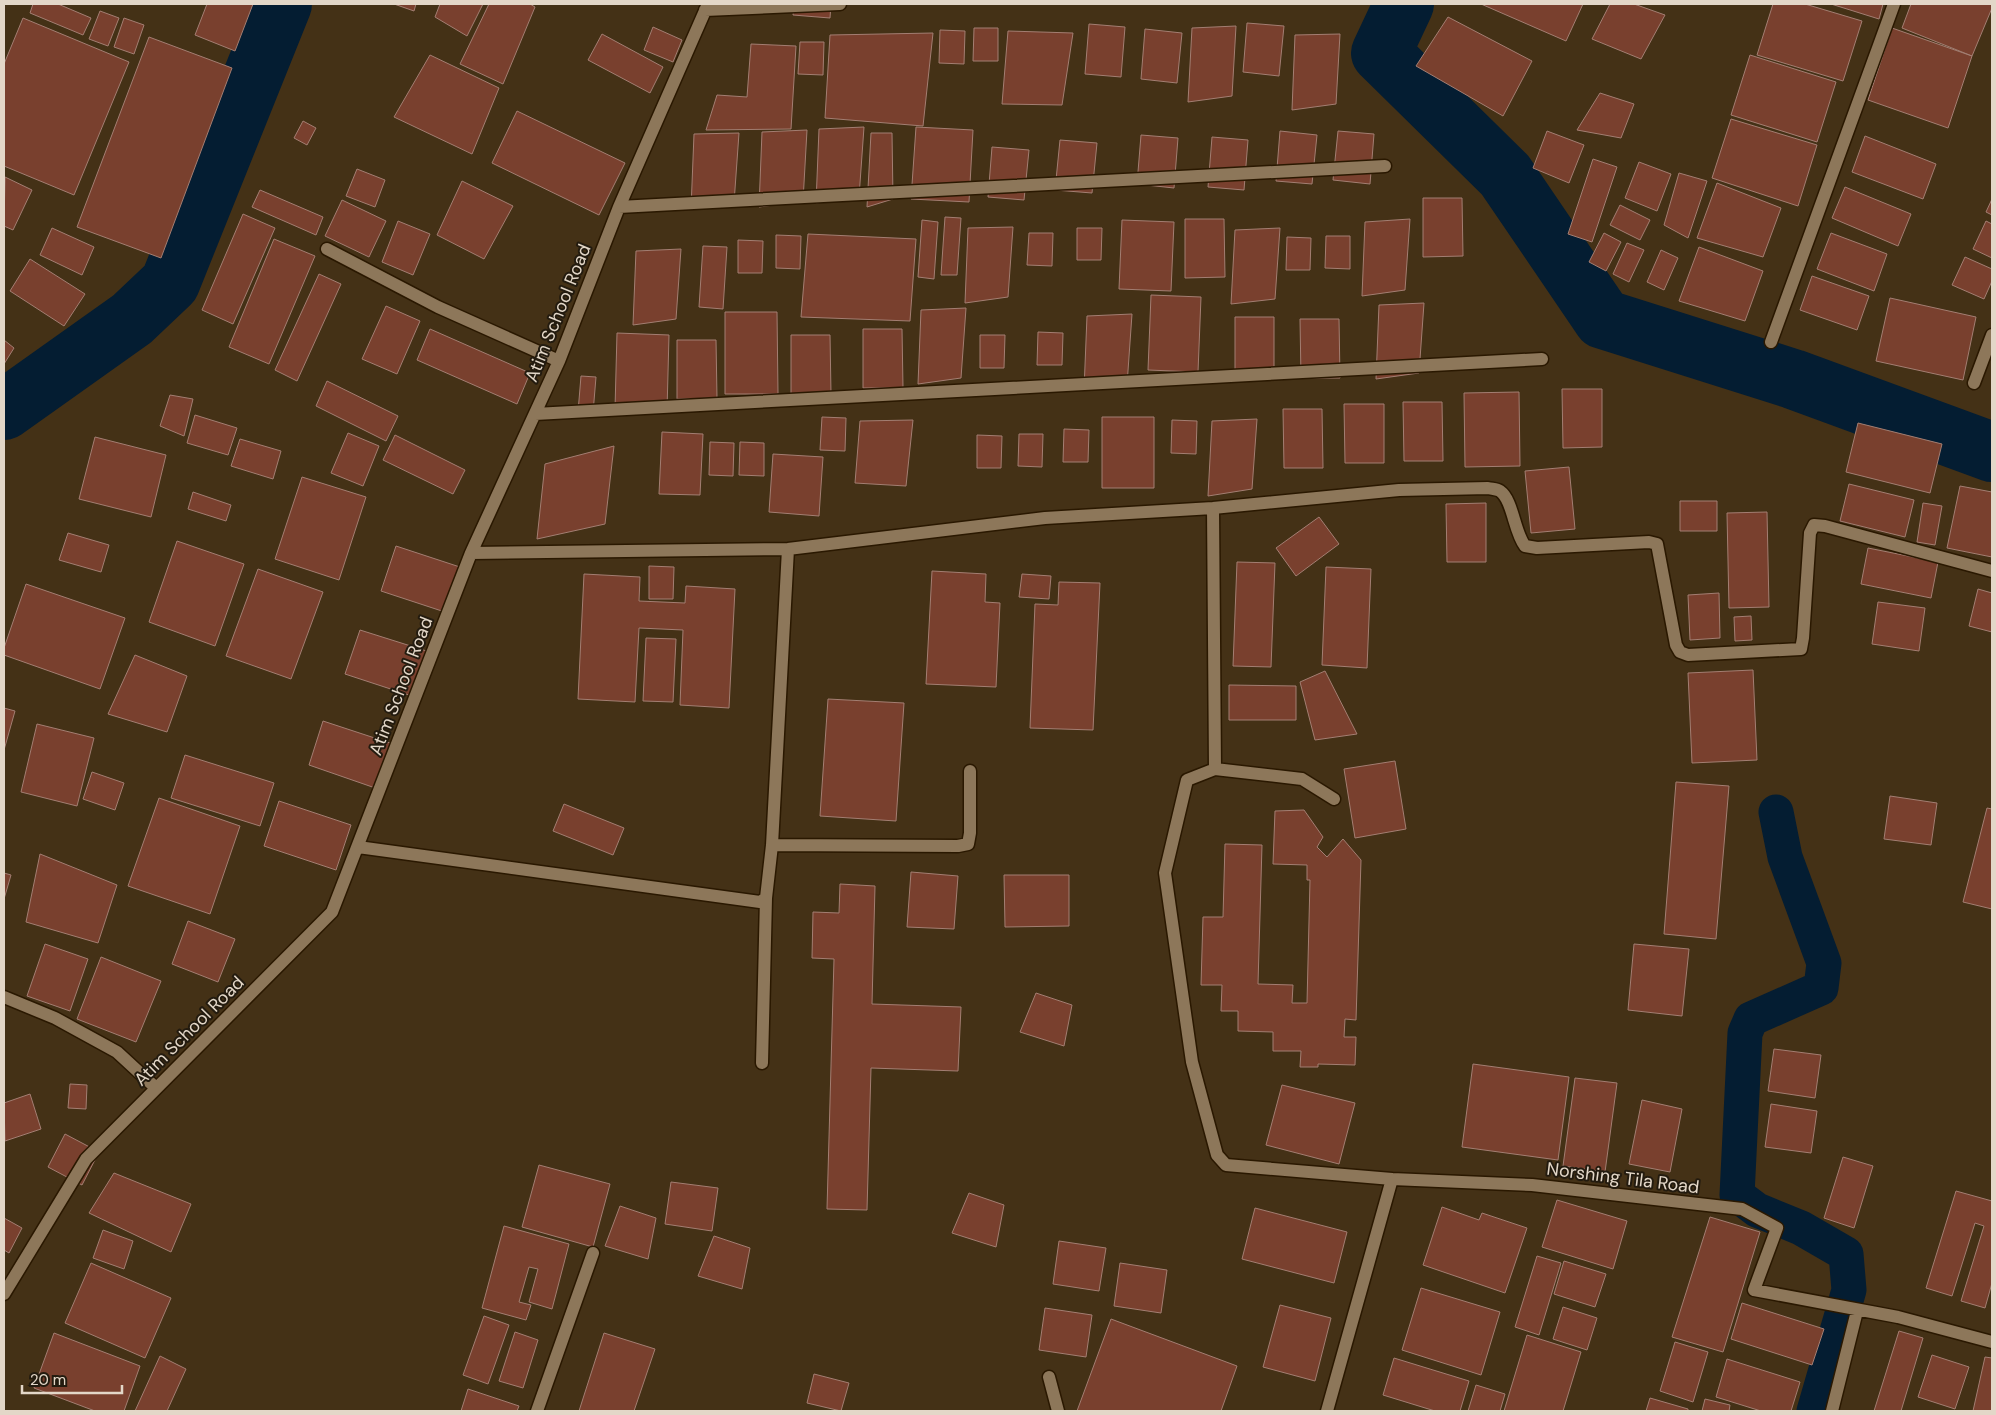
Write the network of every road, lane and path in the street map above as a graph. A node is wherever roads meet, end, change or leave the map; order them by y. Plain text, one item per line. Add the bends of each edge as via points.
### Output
1 (840, 4) edge
2 (1894, 4) edge
3 (707, 7) edge
4 (1385, 166) dead end
5 (620, 208) junction
6 (327, 249) dead end
7 (1992, 335) edge
8 (1771, 342) dead end
9 (1542, 358) dead end
10 (559, 361) junction
11 (1974, 382) dead end
12 (535, 414) junction
13 (1213, 508) junction
14 (788, 550) junction
15 (471, 553) junction
16 (1992, 570) edge
17 (1215, 769) junction
18 (970, 771) dead end
19 (1334, 800) dead end
20 (772, 845) junction
21 (358, 847) junction
22 (766, 898) junction
23 (4, 997) edge
24 (762, 1064) dead end
25 (156, 1088) junction
26 (1392, 1179) junction
27 (593, 1253) dead end
28 (4, 1294) edge
29 (1856, 1310) junction
30 (1992, 1342) edge
31 (1049, 1377) dead end
32 (537, 1411) edge
33 (1058, 1411) edge
34 (1327, 1411) edge
35 (1832, 1411) edge

1 - 3 street
2 - 8 street
3 - 5 street, Atim School Road
4 - 5 street
5 - 10 street, Atim School Road
6 - 10 street via 438,307
7 - 11 street
9 - 12 street
10 - 12 street, Atim School Road
12 - 15 street, Atim School Road
13 - 14 street via 1045,518
13 - 16 street via 1399,490 1499,490 1506,496 1519,539 1525,546 1657,544 1676,645 1680,652 1688,655 1801,649 1810,533 1814,525
13 - 17 street
14 - 15 street
14 - 20 street
15 - 21 street, Atim School Road
17 - 19 street via 1302,779
17 - 26 street via 1187,780 1165,872 1192,1062 1217,1155 1226,1165
18 - 20 street via 968,844
20 - 22 street
21 - 22 street via 760,902
21 - 25 street, Atim School Road via 332,912
22 - 24 street
23 - 25 street via 55,1018 117,1052
25 - 28 street, Atim School Road via 86,1159
26 - 29 street, Norshing Tila Road via 1532,1185 1742,1209 1777,1228 1754,1290
26 - 34 street
27 - 32 street
29 - 30 street, Norshing Tila Road via 1898,1317
29 - 35 street
31 - 33 street

